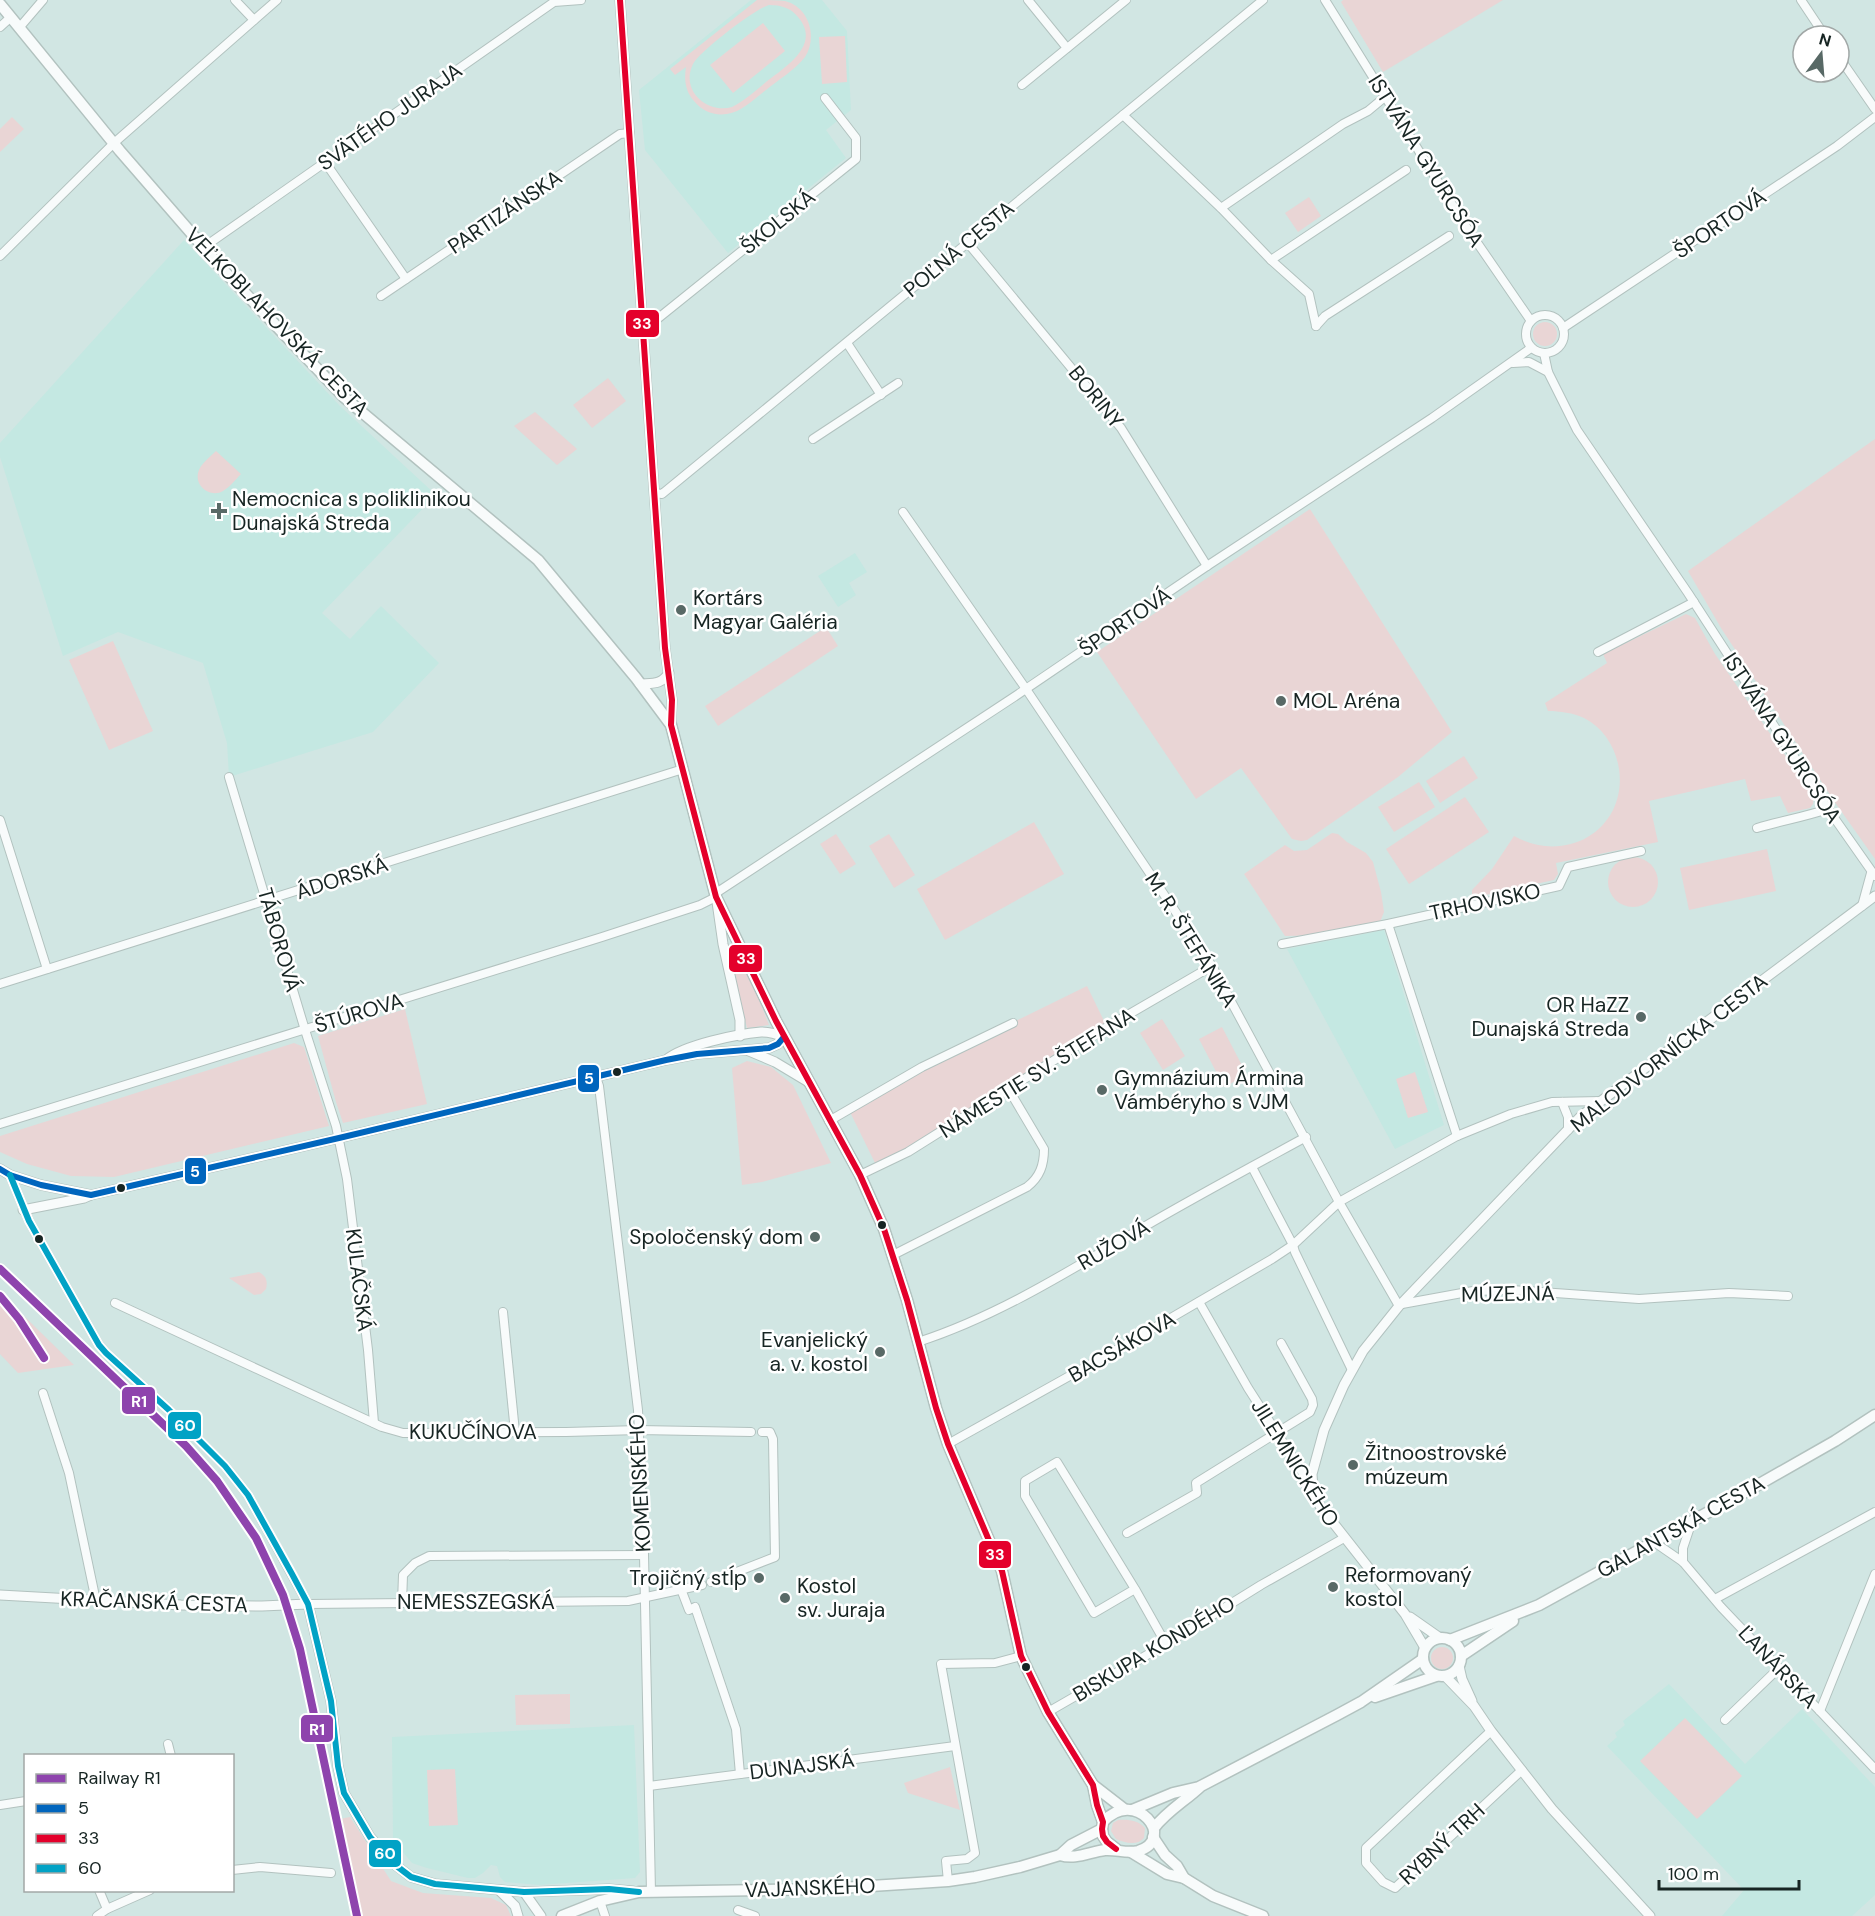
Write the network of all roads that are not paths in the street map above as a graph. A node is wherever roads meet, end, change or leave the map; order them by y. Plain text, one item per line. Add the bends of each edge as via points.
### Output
1 (43, 0) edge
2 (235, 0) edge
3 (277, 0) edge
4 (581, 0) edge
5 (620, 0) edge
6 (1028, 0) edge
7 (1126, 0) edge
8 (1263, 0) edge
9 (1325, 0) edge
10 (1801, 0) edge
11 (0, 4) edge
12 (11, 17) junction
13 (254, 20) junction
14 (1817, 24) edge
15 (0, 27) edge
16 (20, 28) junction
17 (1067, 48) junction
18 (1851, 74) edge
19 (1022, 85) dead end
20 (1386, 96) junction
21 (825, 98) dead end
22 (1875, 109) edge
23 (1123, 115) junction
24 (1875, 117) edge
25 (630, 133) junction
26 (114, 143) junction
27 (325, 162) junction
28 (1406, 170) dead end
29 (1221, 208) junction
30 (1449, 236) dead end
31 (967, 242) junction
32 (204, 247) junction
33 (0, 256) edge
34 (1271, 260) junction
35 (406, 279) junction
36 (381, 296) dead end
37 (1531, 321) junction
38 (643, 325) junction
39 (1563, 328) junction
40 (847, 343) junction
41 (1531, 348) junction
42 (1544, 354) junction
43 (1512, 363) junction
44 (1548, 372) junction
45 (898, 383) dead end
46 (881, 395) junction
47 (813, 439) dead end
48 (654, 493) junction
49 (903, 512) dead end
50 (1208, 566) junction
51 (1694, 602) junction
52 (1598, 652) dead end
53 (669, 673) junction
54 (640, 684) junction
55 (1026, 689) junction
56 (671, 725) junction
57 (683, 769) junction
58 (229, 777) dead end
59 (1828, 809) junction
60 (0, 820) edge
61 (1757, 828) dead end
62 (1641, 851) dead end
63 (1873, 874) edge
64 (716, 895) junction
65 (1875, 896) edge
66 (268, 901) junction
67 (1862, 906) junction
68 (1388, 924) junction
69 (1282, 944) dead end
70 (1212, 966) junction
71 (47, 969) junction
72 (0, 984) edge
73 (1013, 1023) dead end
74 (305, 1030) junction
75 (740, 1035) junction
76 (784, 1037) junction
77 (747, 1050) junction
78 (666, 1060) junction
79 (596, 1077) junction
80 (810, 1083) junction
81 (1009, 1090) junction
82 (1601, 1101) junction
83 (1562, 1102) junction
84 (829, 1121) junction
85 (0, 1124) edge
86 (1568, 1130) junction
87 (1457, 1136) junction
88 (1305, 1137) junction
89 (339, 1138) junction
90 (1252, 1167) junction
91 (0, 1169) edge
92 (10, 1175) junction
93 (860, 1175) junction
94 (91, 1194) junction
95 (1339, 1202) junction
96 (23, 1210) junction
97 (1293, 1245) junction
98 (893, 1255) junction
99 (1788, 1296) dead end
100 (1199, 1302) junction
101 (115, 1303) dead end
102 (1401, 1305) junction
103 (503, 1312) dead end
104 (918, 1342) junction
105 (1281, 1343) dead end
106 (1352, 1370) junction
107 (43, 1393) dead end
108 (1875, 1415) edge
109 (374, 1423) junction
110 (1875, 1424) edge
111 (639, 1430) junction
112 (515, 1432) junction
113 (751, 1432) dead end
114 (762, 1432) dead end
115 (1277, 1434) junction
116 (1835, 1441) junction
117 (948, 1444) junction
118 (1313, 1490) junction
119 (1875, 1512) edge
120 (1692, 1521) junction
121 (1127, 1533) dead end
122 (1344, 1538) junction
123 (1654, 1542) junction
124 (644, 1555) junction
125 (1683, 1562) junction
126 (1875, 1574) edge
127 (711, 1582) dead end
128 (702, 1585) dead end
129 (681, 1589) junction
130 (1135, 1589) junction
131 (0, 1595) edge
132 (644, 1599) junction
133 (1715, 1599) junction
134 (96, 1601) junction
135 (402, 1603) junction
136 (308, 1604) junction
137 (1525, 1611) junction
138 (1405, 1614) junction
139 (1445, 1639) junction
140 (1166, 1644) junction
141 (1424, 1653) junction
142 (1021, 1656) junction
143 (1460, 1661) junction
144 (1779, 1668) junction
145 (1440, 1676) junction
146 (1361, 1702) junction
147 (1474, 1706) junction
148 (1820, 1711) junction
149 (1047, 1712) junction
150 (1725, 1720) dead end
151 (1491, 1731) junction
152 (168, 1744) dead end
153 (955, 1746) junction
154 (171, 1754) edge
155 (1875, 1769) edge
156 (1522, 1770) junction
157 (740, 1774) junction
158 (1093, 1785) junction
159 (649, 1786) junction
160 (1201, 1786) junction
161 (24, 1801) edge
162 (0, 1805) edge
163 (1128, 1810) junction
164 (1102, 1825) junction
165 (1154, 1832) junction
166 (1116, 1849) junction
167 (1131, 1852) junction
168 (1060, 1855) junction
169 (234, 1870) edge
170 (331, 1873) dead end
171 (1184, 1878) junction
172 (948, 1881) junction
173 (500, 1891) junction
174 (100, 1892) edge
175 (145, 1892) edge
176 (524, 1892) junction
177 (639, 1892) junction
178 (651, 1892) junction
179 (600, 1901) junction
180 (107, 1909) junction
181 (738, 1910) dead end
182 (97, 1916) edge
183 (518, 1916) edge
184 (541, 1916) edge
185 (562, 1916) edge
186 (605, 1916) edge
187 (755, 1916) edge
188 (1263, 1916) edge
189 (1650, 1916) edge

1 - 16 street
2 - 13 street
3 - 13 street
4 - 27 street, SVÄTÉHO JURAJA via 554,2
5 - 25 street
6 - 17 street
7 - 17 street
8 - 23 street, POĽNÁ CESTA
9 - 20 street, ISTVÁNA GYURCSÓA
10 - 14 street
11 - 12 main road, VEĽKOBLAHOVSKÁ CESTA
12 - 15 street
12 - 16 main road, VEĽKOBLAHOVSKÁ CESTA
13 - 26 street
16 - 26 main road, VEĽKOBLAHOVSKÁ CESTA
17 - 19 street
18 - 22 street
20 - 29 street
20 - 37 street, ISTVÁNA GYURCSÓA via 1465,225
21 - 38 street, ŠKOLSKÁ via 856,138 856,159 651,324
23 - 29 street
23 - 31 street, POĽNÁ CESTA
24 - 39 street, ŠPORTOVÁ
25 - 35 street, PARTIZÁNSKA via 620,134
25 - 38 street
26 - 32 main road, VEĽKOBLAHOVSKÁ CESTA
26 - 33 street
27 - 32 street, SVÄTÉHO JURAJA
27 - 35 street
28 - 34 street
29 - 34 street
30 - 34 street via 1325,316 1316,326 1309,294
31 - 40 street, POĽNÁ CESTA
31 - 50 street, BORINY via 1122,428
32 - 54 main road, VEĽKOBLAHOVSKÁ CESTA via 345,398 538,560
35 - 36 street, PARTIZÁNSKA
37 - 39 street via 1549,316
37 - 41 street via 1525,335
38 - 48 street
39 - 42 street via 1560,346
40 - 46 street
40 - 48 street, POĽNÁ CESTA via 662,494
41 - 42 street
41 - 43 street, ŠPORTOVÁ
42 - 44 street, ISTVÁNA GYURCSÓA
43 - 44 street via 1529,362
43 - 50 street, ŠPORTOVÁ
44 - 51 street, ISTVÁNA GYURCSÓA via 1577,430
45 - 46 street
46 - 47 street
48 - 53 street
49 - 55 street, M. R. ŠTEFÁNIKA
50 - 55 street, ŠPORTOVÁ
51 - 52 street
51 - 59 street, ISTVÁNA GYURCSÓA
53 - 54 street via 654,684
53 - 56 street
54 - 56 main road, VEĽKOBLAHOVSKÁ CESTA
55 - 64 street, ŠPORTOVÁ
55 - 70 street, M. R. ŠTEFÁNIKA
56 - 57 main road
57 - 64 main road
57 - 66 street, ÁDORSKÁ
58 - 66 street, TÁBOROVÁ
59 - 61 street
59 - 63 street, ISTVÁNA GYURCSÓA
60 - 71 street
62 - 68 street, TRHOVISKO via 1568,867 1559,886
63 - 67 street, ISTVÁNA GYURCSÓA
64 - 74 street, ŠTÚROVA via 700,905
64 - 75 street
64 - 76 main road
65 - 67 street, MALODVORNÍCKA CESTA
66 - 71 street, ÁDORSKÁ
66 - 74 street, TÁBOROVÁ
67 - 82 street, MALODVORNÍCKA CESTA
68 - 69 street, TRHOVISKO
68 - 87 street
70 - 81 street, NÁMESTIE SV. ŠTEFANA
70 - 88 street, M. R. ŠTEFÁNIKA
71 - 72 street, ÁDORSKÁ
73 - 84 street via 922,1067
74 - 85 street, ŠTÚROVA
74 - 89 street, TÁBOROVÁ
75 - 76 street via 763,1032
75 - 78 street via 683,1050
76 - 77 street via 769,1048
76 - 80 main road
77 - 78 street
77 - 80 street
78 - 79 street
79 - 89 street
79 - 111 street, KOMENSKÉHO
80 - 84 main road
81 - 93 street, NÁMESTIE SV. ŠTEFANA via 908,1152
81 - 98 street via 1044,1149 1036,1180
82 - 83 street
82 - 86 street, MALODVORNÍCKA CESTA
83 - 86 street
83 - 87 street via 1511,1114
84 - 93 main road
86 - 102 street, MALODVORNÍCKA CESTA
87 - 95 street
88 - 90 street, RUŽOVÁ
88 - 95 street, M. R. ŠTEFÁNIKA
89 - 94 street
89 - 109 street, KULAČSKÁ via 367,1339
90 - 97 street
90 - 104 street, RUŽOVÁ via 990,1314
91 - 92 street
92 - 94 street
92 - 96 street
93 - 98 main road
94 - 96 street
95 - 97 street, BACSÁKOVA
95 - 102 street
96 - 136 street via 99,1345 231,1473 248,1495
97 - 100 street, BACSÁKOVA
97 - 106 street
98 - 104 main road
99 - 102 street, MÚZEJNÁ via 1729,1293 1639,1299 1512,1290 1473,1291
100 - 115 street, JILEMNICKÉHO
100 - 117 street, BACSÁKOVA
101 - 109 street, KUKUČÍNOVA
102 - 106 street
103 - 112 street
104 - 117 main road
105 - 115 street via 1313,1404 1307,1415
106 - 118 street via 1324,1430 1312,1474
107 - 134 street via 69,1473
108 - 116 main road, GALANTSKÁ CESTA
109 - 112 street, KUKUČÍNOVA via 403,1433
110 - 116 main road, GALANTSKÁ CESTA
111 - 112 street, KUKUČÍNOVA
111 - 113 street, KUKUČÍNOVA
111 - 124 street, KOMENSKÉHO
114 - 127 street via 770,1432 773,1439 775,1557
115 - 118 street, JILEMNICKÉHO
115 - 121 street via 1196,1483 1197,1493
116 - 120 main road, GALANTSKÁ CESTA
117 - 142 main road via 1002,1571
118 - 122 street, JILEMNICKÉHO
119 - 133 street
120 - 123 main road, GALANTSKÁ CESTA
120 - 125 street via 1684,1543
122 - 138 street, JILEMNICKÉHO
122 - 140 street, BISKUPA KONDÉHO
123 - 125 street, ĽANÁRSKA
123 - 137 main road, GALANTSKÁ CESTA
124 - 132 street, KOMENSKÉHO
124 - 135 street via 429,1556 414,1563 403,1575
125 - 133 street, ĽANÁRSKA
126 - 148 street
128 - 129 street, NEMESSZEGSKÁ
129 - 132 street, NEMESSZEGSKÁ
129 - 157 street via 689,1610 695,1607 736,1729
130 - 130 street via 1057,1462 1025,1481 1025,1497 1094,1613
130 - 140 street
131 - 134 street, KRAČANSKÁ CESTA
132 - 135 street, NEMESSZEGSKÁ
132 - 159 street, KOMENSKÉHO
133 - 144 street, ĽANÁRSKA
134 - 136 street, KRAČANSKÁ CESTA
135 - 136 street, NEMESSZEGSKÁ
136 - 173 street via 331,1701 344,1793 370,1837 393,1864 411,1877 435,1884
137 - 139 main road, GALANTSKÁ CESTA
137 - 143 main road, GALANTSKÁ CESTA
138 - 139 street, JILEMNICKÉHO
138 - 141 street, JILEMNICKÉHO
139 - 141 main road via 1430,1642
139 - 143 main road via 1458,1646
140 - 149 street, BISKUPA KONDÉHO
141 - 145 main road via 1427,1670
141 - 146 main road
142 - 149 main road
142 - 153 street via 995,1663 941,1664
143 - 145 main road via 1452,1673
143 - 147 street via 1462,1679
144 - 148 street, ĽANÁRSKA
144 - 150 street
145 - 146 main road
145 - 147 street
146 - 160 main road
147 - 151 street
148 - 155 street, ĽANÁRSKA
149 - 158 main road
151 - 156 street
151 - 156 street, RYBNÝ TRH via 1366,1848 1366,1863 1383,1882 1395,1888
152 - 154 street
153 - 157 street, DUNAJSKÁ
153 - 172 street via 975,1853 967,1859 946,1860
156 - 189 street
157 - 159 street, DUNAJSKÁ
158 - 163 main road
158 - 164 main road
159 - 178 street, KOMENSKÉHO
160 - 163 main road
160 - 165 main road via 1165,1815
161 - 162 street
163 - 164 main road via 1116,1811
163 - 165 main road via 1151,1821
164 - 166 main road via 1107,1842
164 - 168 main road
165 - 167 main road via 1146,1847
165 - 171 main road via 1165,1855
166 - 167 main road
166 - 168 main road via 1070,1858
167 - 171 main road via 1167,1874
168 - 172 main road, VAJANSKÉHO
169 - 170 street
171 - 188 main road via 1213,1896
172 - 178 main road, VAJANSKÉHO via 825,1889
173 - 176 street
173 - 183 street via 515,1906
174 - 180 street
175 - 180 street
176 - 177 street
176 - 184 street
177 - 178 main road, VAJANSKÉHO
177 - 179 main road, VAJANSKÉHO
179 - 185 main road, VAJANSKÉHO
179 - 186 street
180 - 182 street
181 - 187 street

